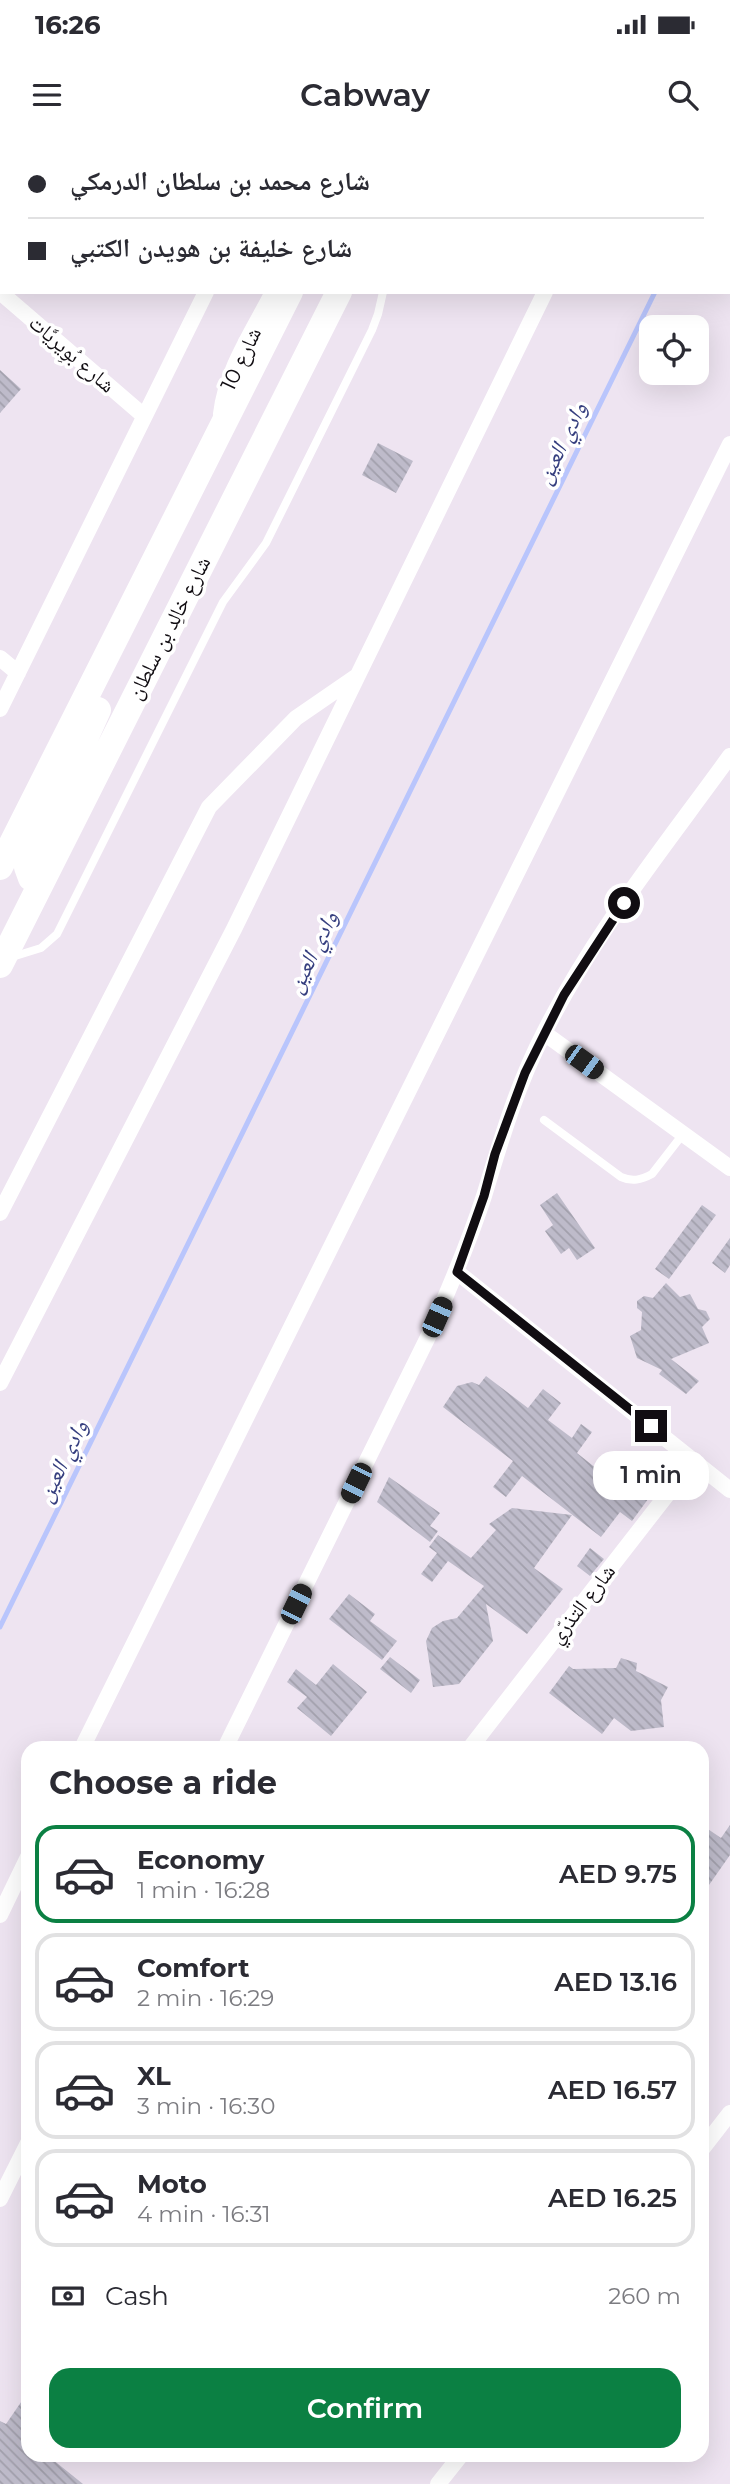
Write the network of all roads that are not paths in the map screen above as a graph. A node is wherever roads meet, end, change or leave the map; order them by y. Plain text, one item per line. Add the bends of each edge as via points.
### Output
1 (2, 294) edge
2 (205, 294) edge
3 (273, 294) edge
4 (289, 294) edge
5 (338, 294) edge
6 (383, 294) edge
7 (544, 294) edge
8 (144, 416) junction
9 (221, 430) junction
10 (730, 444) edge
11 (111, 647) junction
12 (0, 658) edge
13 (18, 673) junction
14 (359, 674) junction
15 (0, 709) edge
16 (730, 756) edge
17 (0, 867) edge
18 (41, 882) junction
19 (1, 962) edge
20 (544, 1033) junction
21 (544, 1120) dead end
22 (684, 1134) junction
23 (730, 1168) edge
24 (0, 1213) edge
25 (457, 1272) junction
26 (0, 1382) edge
27 (694, 1460) junction
28 (730, 1490) edge
29 (85, 1741) edge
30 (228, 1741) edge
31 (475, 1741) edge
32 (21, 1872) edge
33 (0, 1915) edge
34 (730, 2113) edge
35 (709, 2138) edge
36 (21, 2157) edge
37 (0, 2199) edge
38 (455, 2462) edge
39 (438, 2484) edge

1 - 8 street, شارع بُوِيريَّات
2 - 8 street
3 - 9 street, شارع 10 via 226,386
4 - 9 main road, شارع خالِد بن سلطان
5 - 18 main road, شارع خالِد بن سلطان
6 - 19 lane via 372,330 266,543 223,602 57,934 41,948
7 - 14 street
8 - 13 street
9 - 11 main road, شارع خالِد بن سلطان
10 - 29 street
11 - 17 main road, شارع خالِد بن سلطان
11 - 18 main road via 102,701 27,867 31,878
12 - 13 street
13 - 15 street
14 - 24 street via 296,718 209,807
14 - 26 street via 229,940
16 - 20 street via 609,924
18 - 19 main road, شارع خالِد بن سلطان
20 - 22 street
20 - 25 street via 509,1113
21 - 22 lane via 621,1177 632,1180 652,1174
22 - 23 street
25 - 27 street
25 - 30 street
27 - 28 street
27 - 31 street, شارع التذرّي
32 - 33 street
34 - 35 street
36 - 37 street
38 - 39 street

